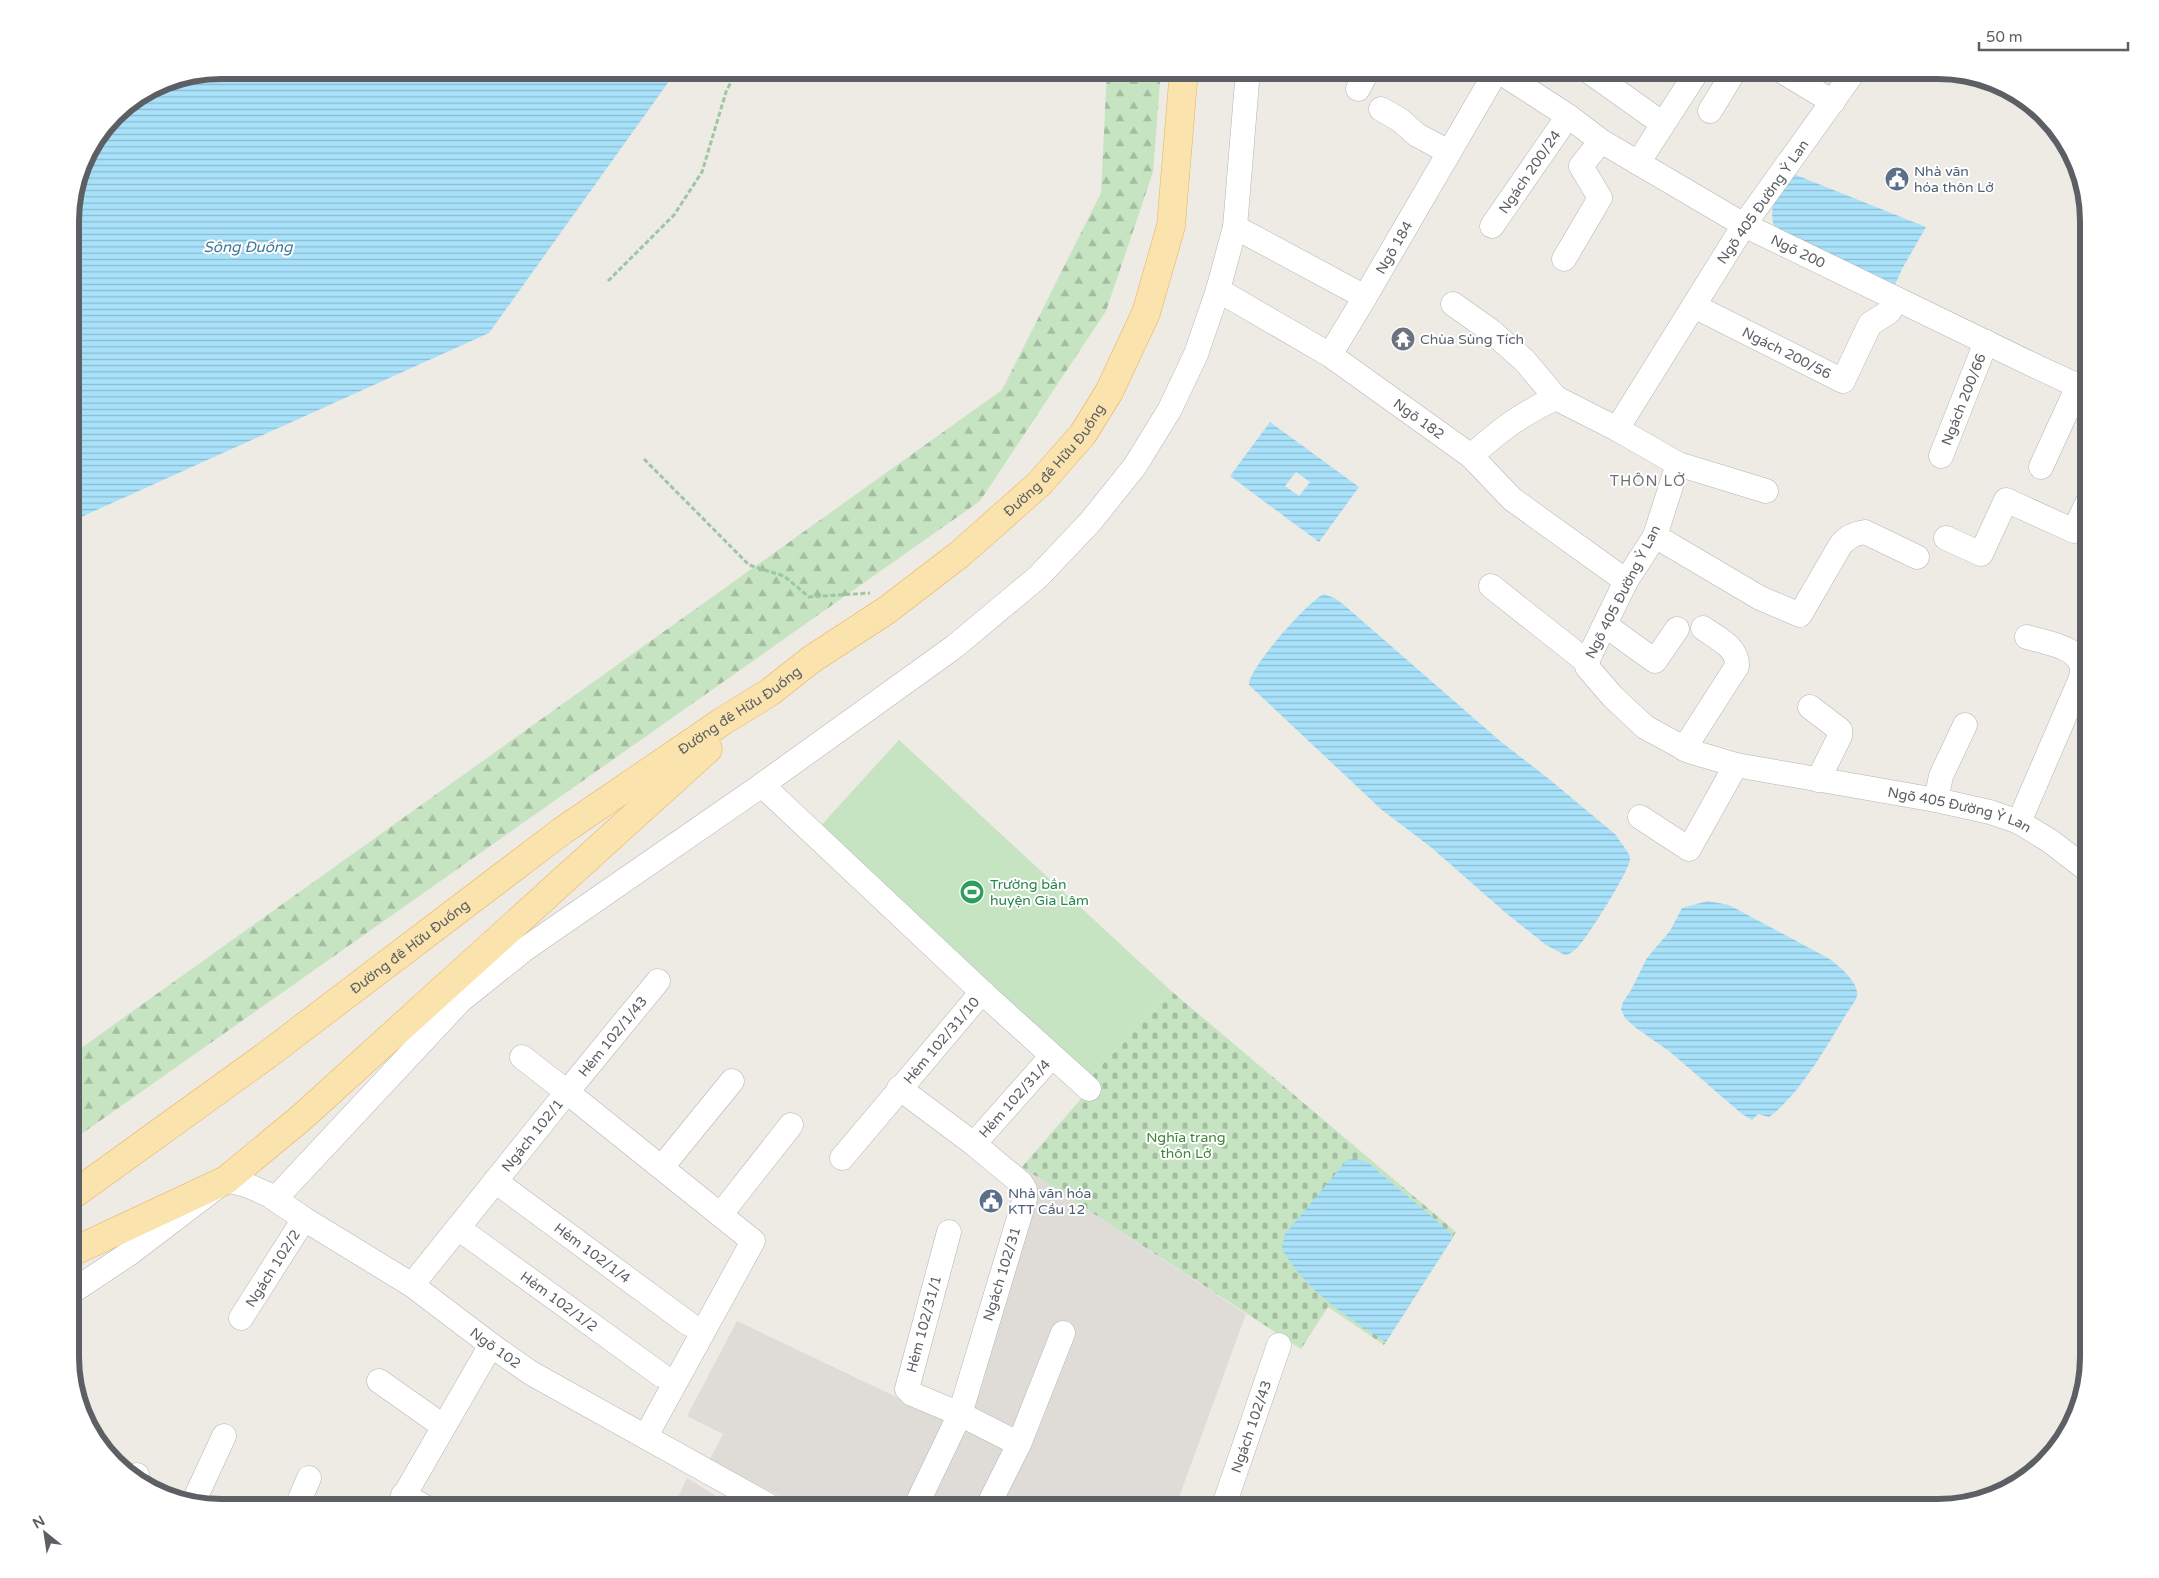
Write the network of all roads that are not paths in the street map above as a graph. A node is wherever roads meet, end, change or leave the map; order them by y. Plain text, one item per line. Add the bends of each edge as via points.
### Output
1 (1183, 79) edge
2 (1247, 79) edge
3 (1492, 79) edge
4 (1511, 79) edge
5 (1600, 79) edge
6 (1692, 79) edge
7 (1730, 79) edge
8 (1795, 79) edge
9 (1849, 79) edge
10 (1833, 102) junction
11 (1382, 109) dead end
12 (1710, 111) dead end
13 (1568, 116) junction
14 (1663, 124) junction
15 (1601, 141) junction
16 (1449, 152) junction
17 (1638, 163) junction
18 (1492, 226) dead end
19 (1744, 226) junction
20 (1235, 227) junction
21 (1564, 259) dead end
22 (1218, 290) junction
23 (1365, 297) junction
24 (1897, 298) junction
25 (1453, 304) dead end
26 (1694, 306) junction
27 (1986, 342) junction
28 (1330, 356) junction
29 (2080, 386) edge
30 (2080, 395) edge
31 (1556, 398) junction
32 (1617, 430) junction
33 (1471, 456) junction
34 (1940, 456) dead end
35 (1678, 464) junction
36 (2041, 467) dead end
37 (1766, 491) dead end
38 (2080, 519) edge
39 (1655, 536) junction
40 (1946, 538) dead end
41 (1917, 557) dead end
42 (1626, 581) junction
43 (1491, 586) dead end
44 (1605, 625) junction
45 (1703, 628) dead end
46 (1677, 630) dead end
47 (2027, 637) dead end
48 (2080, 660) edge
49 (1587, 662) junction
50 (2080, 691) edge
51 (770, 692) junction
52 (1810, 707) dead end
53 (1965, 725) dead end
54 (1684, 749) junction
55 (1736, 765) junction
56 (1818, 780) junction
57 (762, 785) junction
58 (1936, 800) junction
59 (1640, 817) dead end
60 (2019, 822) junction
61 (2080, 864) edge
62 (658, 981) dead end
63 (982, 992) junction
64 (1052, 1056) junction
65 (522, 1057) dead end
66 (732, 1081) dead end
67 (899, 1088) junction
68 (1089, 1089) dead end
69 (567, 1092) junction
70 (791, 1125) dead end
71 (974, 1144) junction
72 (842, 1158) dead end
73 (662, 1168) junction
74 (226, 1180) junction
75 (495, 1181) junction
76 (79, 1191) edge
77 (274, 1199) junction
78 (721, 1214) junction
79 (304, 1219) junction
80 (458, 1228) junction
81 (948, 1232) dead end
82 (79, 1248) edge
83 (412, 1285) junction
84 (79, 1287) edge
85 (241, 1318) dead end
86 (689, 1324) dead end
87 (1063, 1333) dead end
88 (1279, 1345) dead end
89 (491, 1346) junction
90 (661, 1375) dead end
91 (378, 1381) dead end
92 (960, 1414) junction
93 (443, 1426) junction
94 (224, 1436) dead end
95 (646, 1436) junction
96 (1019, 1444) junction
97 (309, 1478) dead end
98 (196, 1497) edge
99 (300, 1499) edge
100 (402, 1499) edge
101 (757, 1499) edge
102 (919, 1499) edge
103 (992, 1499) edge
104 (1226, 1499) edge

1 - 51 main road, Đường đê Hữu Đuống via 1171,226 1146,314 1109,392 1083,434 1039,484 960,554
2 - 20 street
3 - 16 street, Ngõ 184
4 - 13 street, Ngõ 200
5 - 14 street
6 - 14 street
7 - 12 street
8 - 10 street
9 - 10 street, Ngõ 405 Đường Ỷ Lan
10 - 19 street, Ngõ 405 Đường Ỷ Lan
11 - 16 street via 1417,135
13 - 15 street, Ngõ 200
13 - 18 street, Ngách 200/24
14 - 17 street
15 - 17 street, Ngõ 200
15 - 21 street via 1581,166 1600,198
16 - 23 street, Ngõ 184
17 - 19 street, Ngõ 200
19 - 24 street, Ngõ 200
19 - 26 street, Ngõ 405 Đường Ỷ Lan
20 - 22 street
20 - 23 street
22 - 28 street, Ngõ 182
22 - 57 street via 1196,354 1170,409 1135,466 1091,522 1038,577 954,647
23 - 28 street, Ngõ 184
24 - 26 street, Ngách 200/56 via 1889,312 1870,324 1843,381
24 - 27 street, Ngõ 200
25 - 31 street via 1525,361
26 - 32 street, Ngõ 405 Đường Ỷ Lan
27 - 29 street, Ngõ 200
27 - 34 street, Ngách 200/66
28 - 33 street, Ngõ 182
30 - 36 street
31 - 32 street
31 - 33 street via 1528,411
32 - 35 street
33 - 42 street, Ngõ 182 via 1512,499
35 - 37 street
35 - 39 street, Ngõ 405 Đường Ỷ Lan
38 - 40 street via 2074,531 2006,500 1981,554
39 - 41 street via 1760,598 1800,615 1847,538 1865,532
39 - 42 street, Ngõ 405 Đường Ỷ Lan
42 - 44 street, Ngõ 405 Đường Ỷ Lan
43 - 49 street
44 - 46 street via 1655,661
44 - 49 street, Ngõ 405 Đường Ỷ Lan
45 - 54 street via 1734,650 1737,666
47 - 48 street via 2072,652
49 - 54 street, Ngõ 405 Đường Ỷ Lan via 1590,672 1628,712 1645,727
50 - 60 street
51 - 74 main road via 301,1118
51 - 76 main road, Đường đê Hữu Đuống via 562,831 267,1055
52 - 56 street via 1840,730
53 - 58 street via 1941,776
54 - 55 street, Ngõ 405 Đường Ỷ Lan
55 - 56 street, Ngõ 405 Đường Ỷ Lan
55 - 59 street via 1689,850
56 - 58 street, Ngõ 405 Đường Ỷ Lan
57 - 63 street, Hẻm 102/31/4
57 - 77 street via 525,949 460,1001
58 - 60 street, Ngõ 405 Đường Ỷ Lan
60 - 61 street, Ngõ 405 Đường Ỷ Lan
62 - 69 street, Hẻm 102/1/43
63 - 64 street, Hẻm 102/31/4
63 - 67 street, Hẻm 102/31/10
64 - 68 street
64 - 71 street, Hẻm 102/31/4
65 - 69 street
66 - 73 street
67 - 71 street, Ngách 102/31
67 - 72 street, Hẻm 102/31/10
69 - 73 street, Ngách 102/1
69 - 75 street, Ngách 102/1
70 - 78 street
71 - 92 street, Ngách 102/31 via 1021,1183 1025,1198
73 - 78 street, Ngách 102/1
74 - 77 street, Ngõ 102 via 249,1186
74 - 82 main road
74 - 84 street via 130,1253
75 - 80 street, Ngách 102/1
75 - 86 street, Hẻm 102/1/4
77 - 79 street, Ngõ 102
78 - 95 street, Ngách 102/1 via 754,1241
79 - 83 street, Ngõ 102
79 - 85 street, Ngách 102/2
80 - 83 street, Ngách 102/1
80 - 90 street, Hẻm 102/1/2
81 - 92 street, Hẻm 102/31/1 via 907,1389
83 - 89 street, Ngõ 102
87 - 96 street
88 - 104 street, Ngách 102/43
89 - 93 street
89 - 95 street, Ngõ 102 via 531,1373
91 - 93 street
92 - 96 street
92 - 102 street, Ngách 102/31
93 - 100 street
94 - 98 street
95 - 101 street, Ngõ 102
96 - 103 street
97 - 99 street

